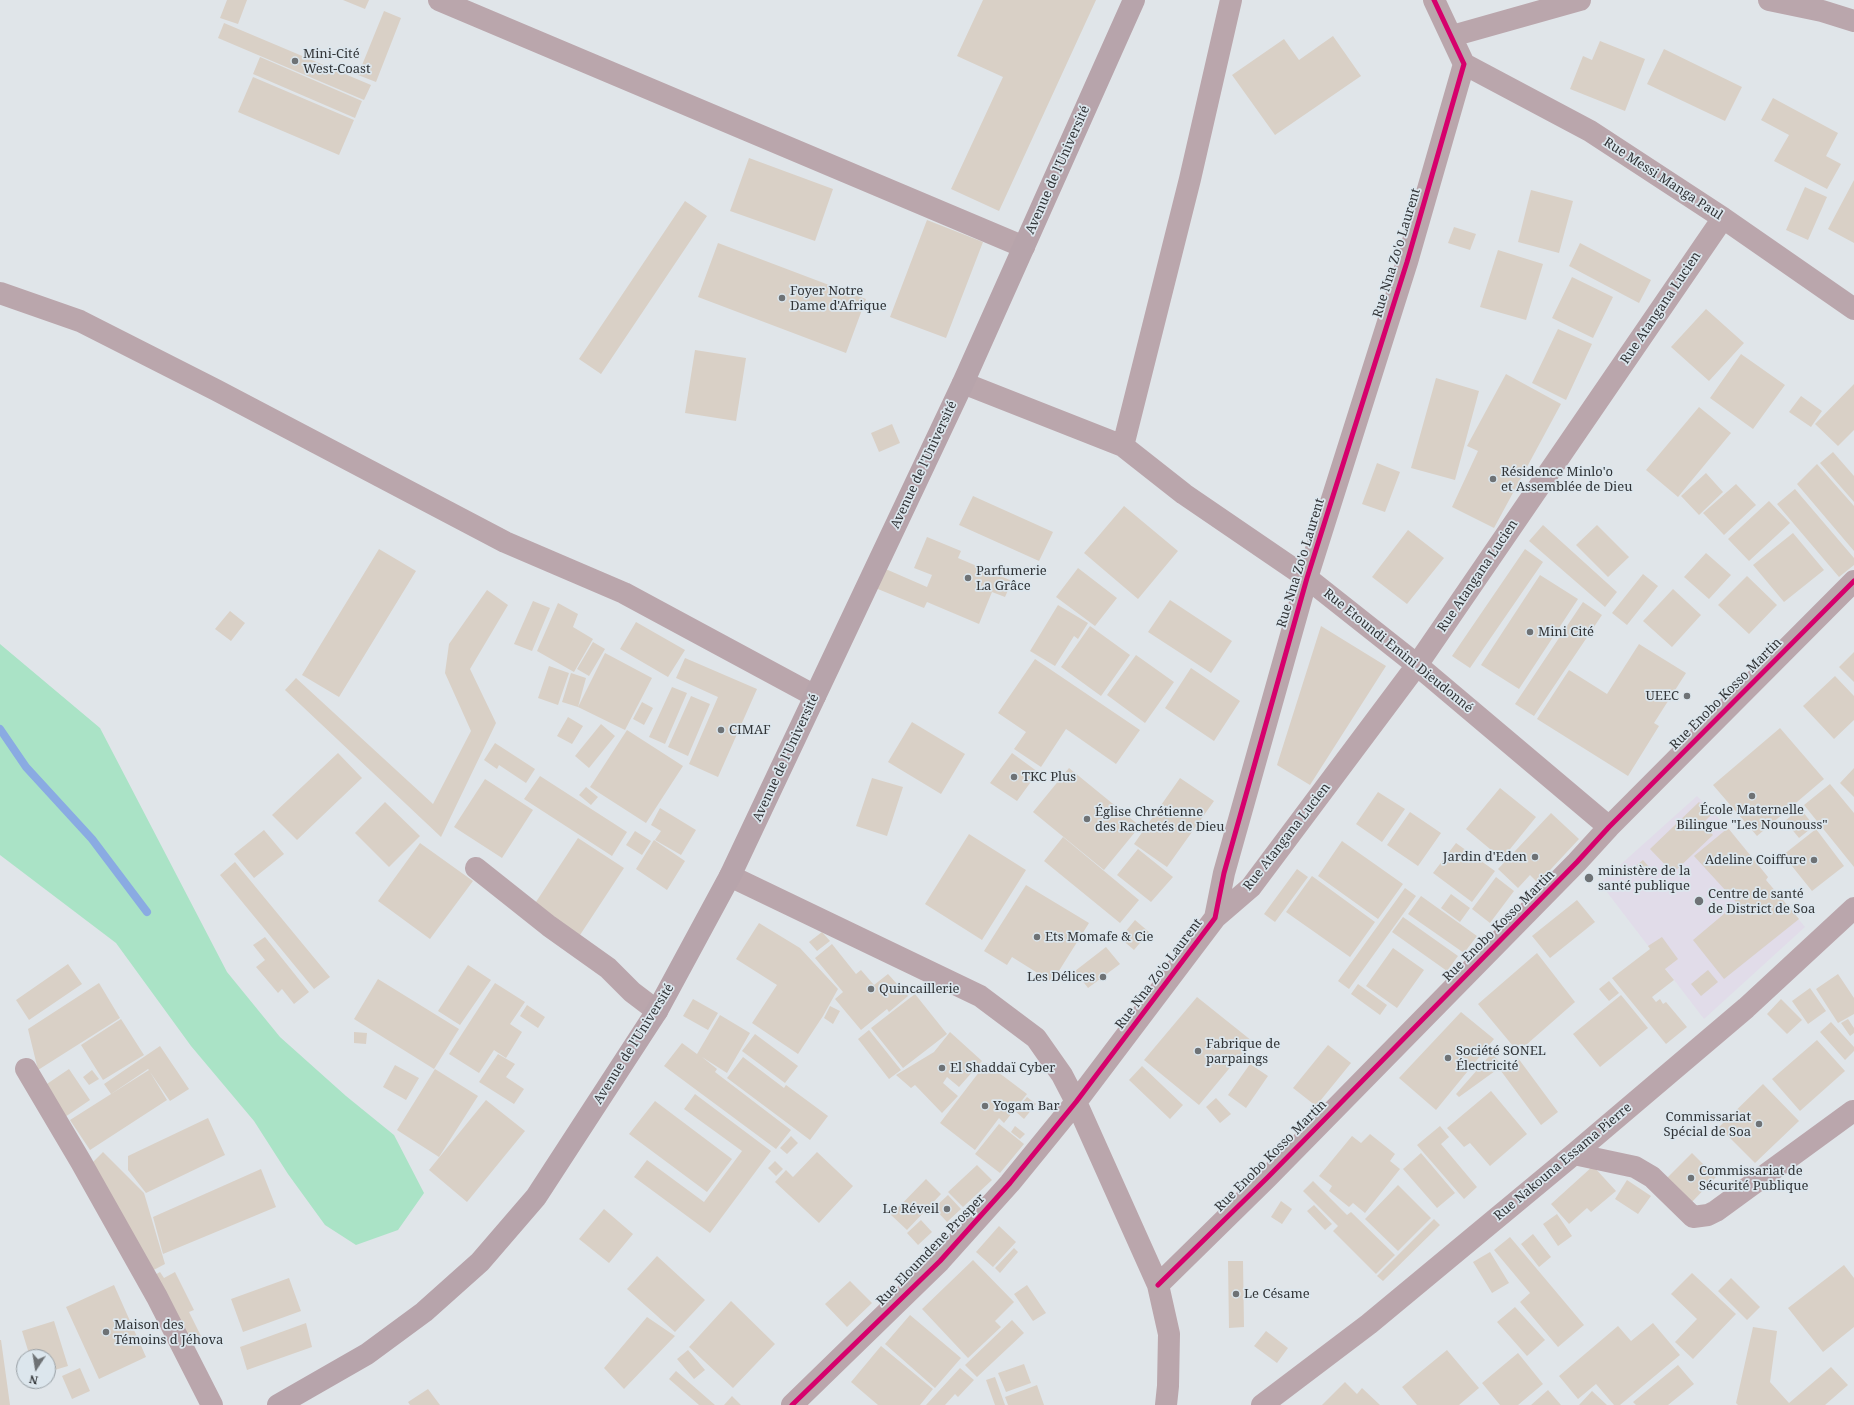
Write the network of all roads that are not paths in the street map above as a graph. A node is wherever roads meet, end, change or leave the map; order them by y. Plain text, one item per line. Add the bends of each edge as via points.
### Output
1 (439, 0) edge
2 (1134, 0) edge
3 (1231, 0) edge
4 (1434, 0) edge
5 (1580, 0) edge
6 (1770, 0) edge
7 (1854, 22) edge
8 (1452, 36) junction
9 (1464, 64) junction
10 (1723, 218) junction
11 (1024, 247) junction
12 (0, 293) edge
13 (1854, 309) edge
14 (963, 383) junction
15 (1123, 446) junction
16 (1307, 578) junction
17 (1854, 580) edge
18 (1417, 665) junction
19 (815, 696) junction
20 (1609, 827) junction
21 (476, 868) dead end
22 (730, 876) junction
23 (1854, 908) edge
24 (1216, 918) junction
25 (657, 1011) junction
26 (26, 1069) dead end
27 (1076, 1102) junction
28 (1853, 1111) dead end
29 (1574, 1154) junction
30 (1158, 1285) junction
31 (281, 1404) edge
32 (212, 1405) edge
33 (792, 1405) edge
34 (1166, 1405) edge
35 (1262, 1405) edge

1 - 11 street
2 - 11 main road, Avenue de l'Université
3 - 15 street via 1190,179
4 - 8 street
5 - 8 street
6 - 7 street via 1822,11
8 - 9 street
9 - 10 street, Rue Messi Manga Paul via 1590,131
9 - 16 street, Rue Nna Zo'o Laurent via 1407,262
10 - 13 street, Rue Messi Manga Paul
10 - 18 street, Rue Atangana Lucien
11 - 14 main road, Avenue de l'Université
12 - 19 street via 80,321 505,542 624,593
14 - 15 street, Rue Etoundi Emini Dieudonné
14 - 19 main road, Avenue de l'Université
15 - 16 street, Rue Etoundi Emini Dieudonné via 1184,494
16 - 18 street, Rue Etoundi Emini Dieudonné
16 - 24 street, Rue Nna Zo'o Laurent via 1224,873
17 - 20 street, Rue Enobo Kosso Martin
18 - 20 street, Rue Etoundi Emini Dieudonné
18 - 24 street, Rue Atangana Lucien via 1251,887
19 - 22 main road, Avenue de l'Université
20 - 30 street, Rue Enobo Kosso Martin
21 - 25 street via 549,926 608,968 632,992
22 - 25 main road, Avenue de l'Université
22 - 27 street via 980,996 1036,1038 1062,1075
23 - 29 street, Rue Nakouna Essama Pierre via 1746,1008
24 - 27 street, Rue Nna Zo'o Laurent
25 - 31 main road, Avenue de l'Université via 536,1197 480,1262 424,1312 367,1354
26 - 32 street via 153,1290
27 - 30 street
27 - 33 street, Rue Eloumdene Prosper via 1010,1183 940,1261
28 - 29 street via 1708,1215 1693,1217 1652,1177 1635,1167
29 - 35 street, Rue Nakouna Essama Pierre via 1369,1324
30 - 34 street via 1169,1334

